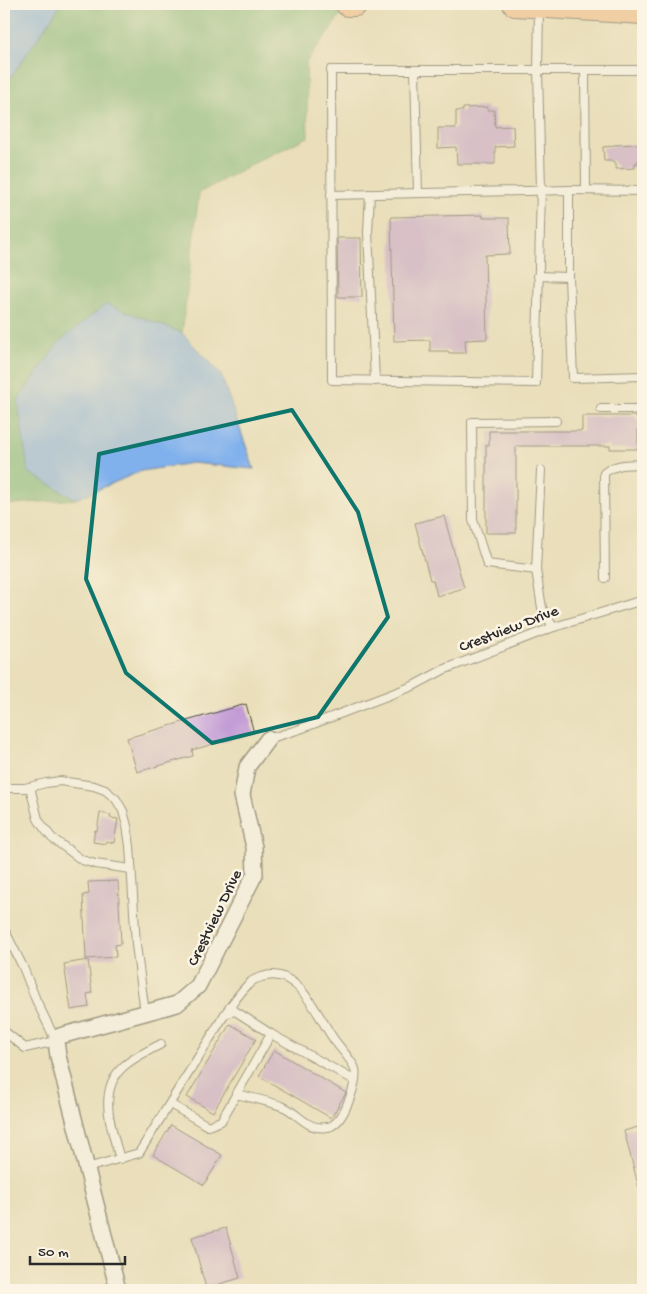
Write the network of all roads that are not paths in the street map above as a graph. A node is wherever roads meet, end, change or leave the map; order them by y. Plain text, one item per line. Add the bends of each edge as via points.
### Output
1 (515, 4) edge
2 (538, 5) junction
3 (589, 6) edge
4 (643, 12) edge
5 (415, 70) junction
6 (585, 70) junction
7 (643, 70) edge
8 (538, 71) junction
9 (541, 190) junction
10 (569, 190) junction
11 (586, 190) junction
12 (643, 191) edge
13 (418, 193) junction
14 (370, 194) junction
15 (332, 195) junction
16 (538, 276) junction
17 (569, 277) junction
18 (643, 376) edge
19 (375, 381) junction
20 (601, 410) dead end
21 (643, 417) edge
22 (556, 421) dead end
23 (643, 464) edge
24 (541, 470) dead end
25 (536, 570) junction
26 (604, 578) dead end
27 (643, 600) edge
28 (553, 627) junction
29 (268, 739) joint
30 (30, 787) junction
31 (4, 788) edge
32 (131, 869) junction
33 (4, 929) edge
34 (145, 1013) junction
35 (225, 1014) junction
36 (4, 1032) edge
37 (271, 1034) junction
38 (56, 1041) junction
39 (161, 1044) dead end
40 (354, 1080) junction
41 (236, 1094) junction
42 (170, 1104) junction
43 (120, 1158) junction
44 (87, 1168) junction
45 (118, 1290) edge

1 - 2 main road
2 - 3 main road
2 - 8 lane
3 - 4 main road
5 - 8 lane
5 - 13 lane
5 - 15 lane via 332,70
6 - 7 lane
6 - 8 lane
6 - 11 lane
8 - 9 lane
9 - 10 lane
9 - 13 lane
9 - 16 lane
10 - 11 lane
10 - 17 lane
11 - 12 lane
13 - 14 lane
14 - 15 lane
14 - 19 lane via 368,232
15 - 19 lane via 332,380
16 - 17 lane
16 - 19 lane via 536,382
17 - 18 lane via 572,378
20 - 21 lane via 636,409
22 - 25 lane via 472,422 473,520 487,564
23 - 26 lane via 617,465 604,473
24 - 25 lane
25 - 28 lane via 542,608
27 - 28 lane, Crestview Drive
28 - 29 lane, Crestview Drive via 443,670 412,686
29 - 34 street, Crestview Drive via 247,767 242,795 254,847 255,874 198,986 177,1004
30 - 31 lane
30 - 32 lane via 38,819 52,838 82,860
30 - 32 lane via 60,781 105,790 123,811
32 - 34 lane
33 - 38 lane
34 - 38 street, Crestview Drive via 60,1036
35 - 37 lane via 235,1011
35 - 40 lane via 253,980 269,974 287,977 301,990 352,1062
35 - 42 lane
36 - 38 lane via 25,1048
37 - 40 lane
37 - 41 lane
38 - 44 street
39 - 43 lane via 132,1060 113,1079 108,1105
40 - 41 lane via 341,1116 335,1124 327,1127 305,1123 287,1108
41 - 42 lane via 221,1121 208,1126
42 - 43 lane via 139,1153
43 - 44 lane
44 - 45 street

